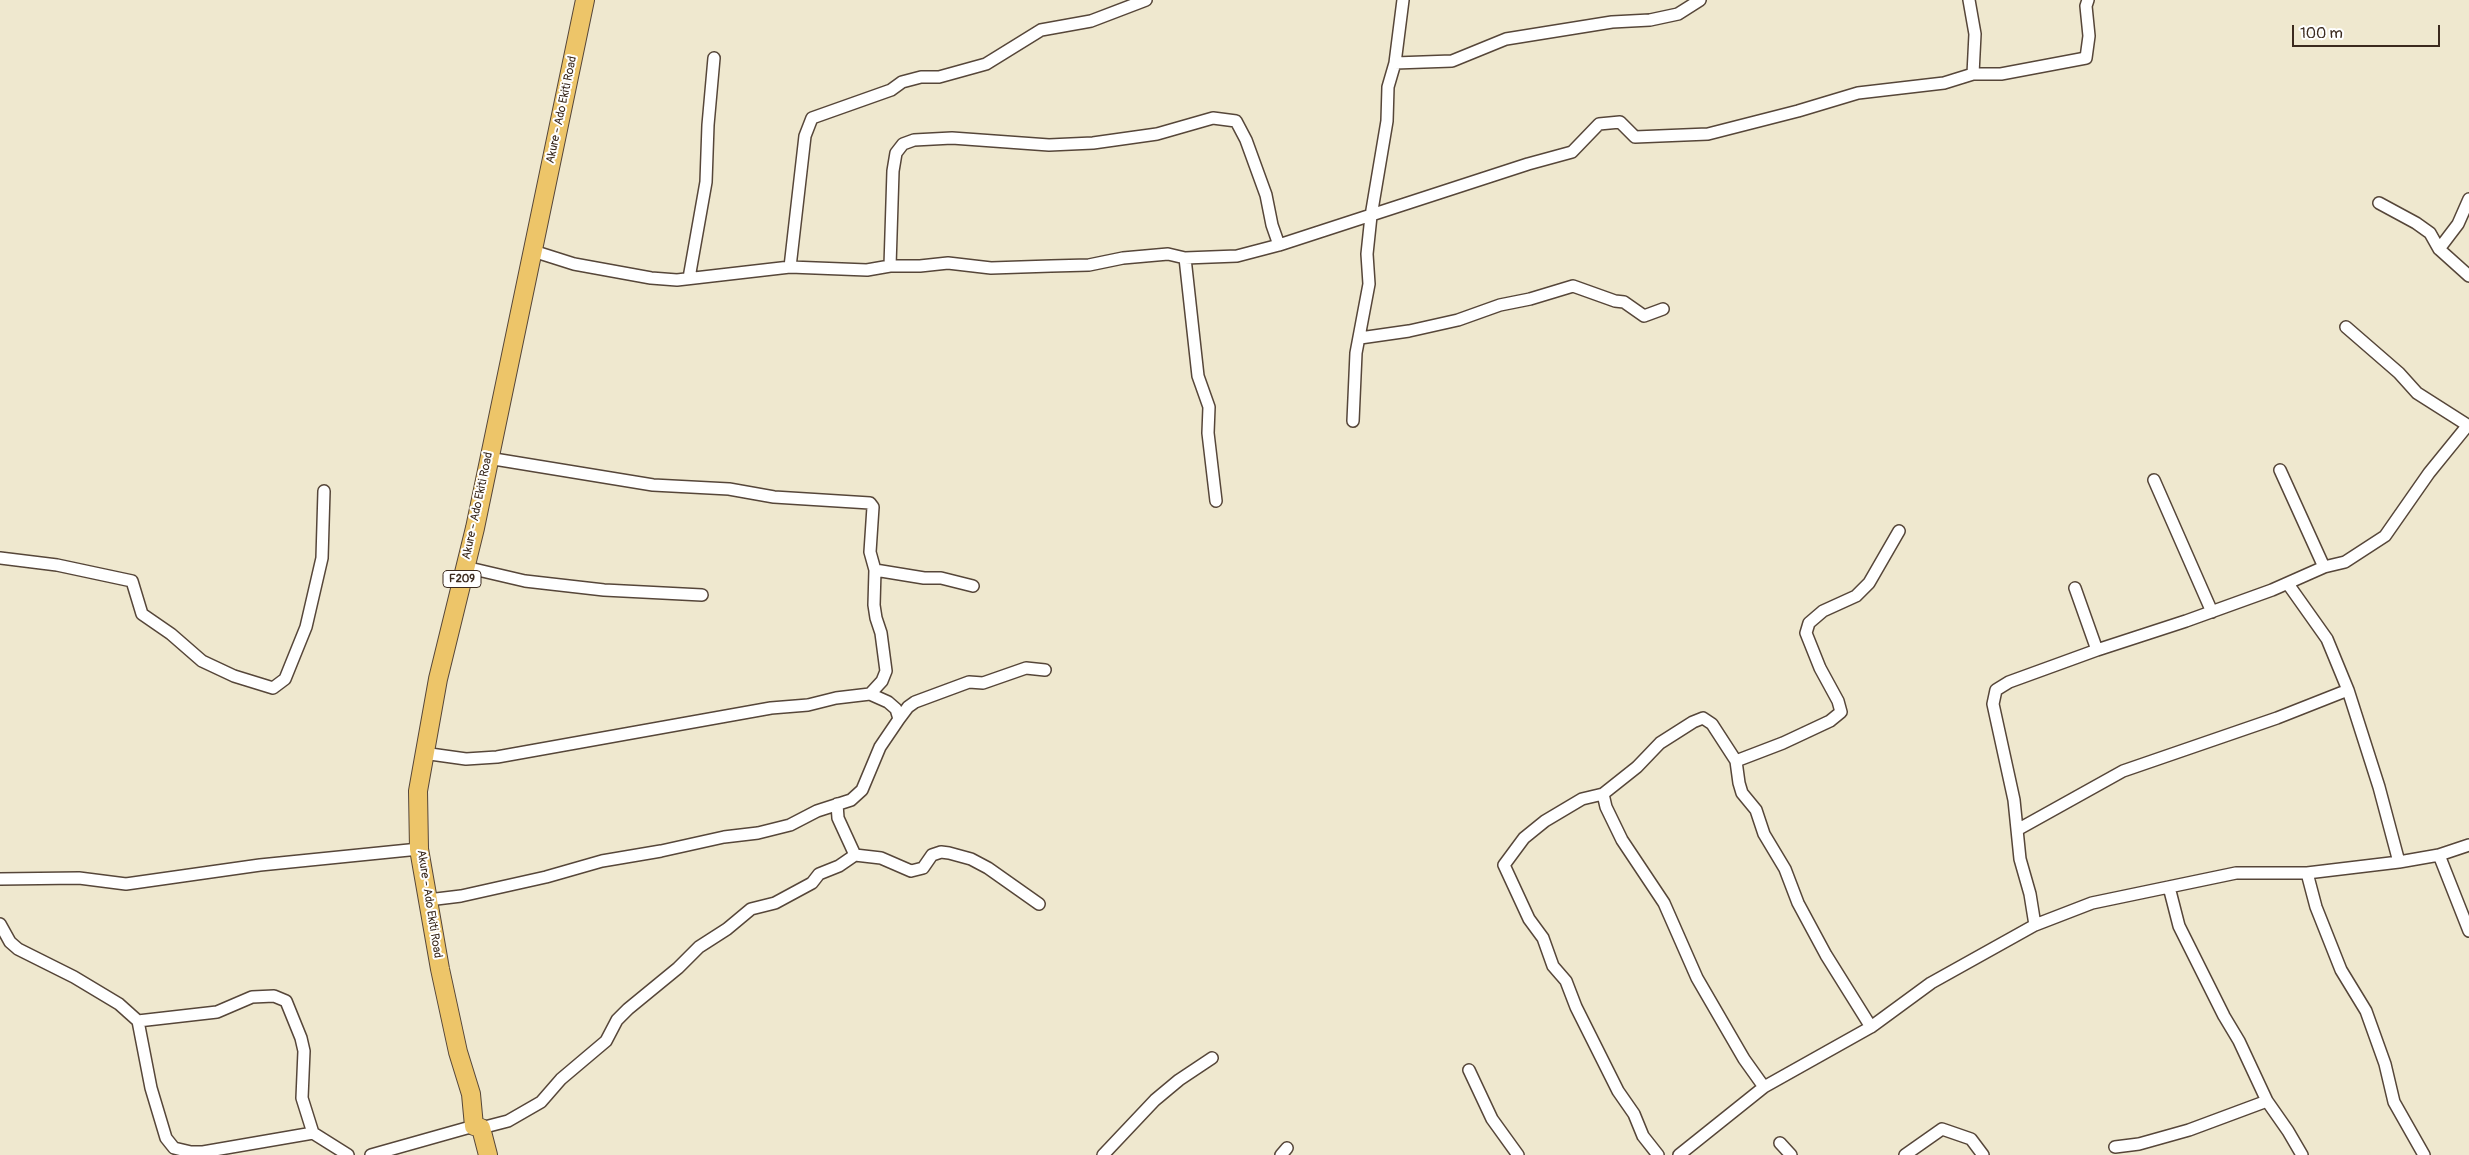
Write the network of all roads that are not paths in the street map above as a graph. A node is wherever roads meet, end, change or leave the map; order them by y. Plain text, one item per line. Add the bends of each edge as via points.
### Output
1 (585, 0) edge
2 (1146, 0) edge
3 (1402, 0) edge
4 (1700, 0) edge
5 (1969, 0) edge
6 (2088, 0) edge
7 (714, 58) dead end
8 (1395, 63) junction
9 (1973, 74) junction
10 (2469, 199) edge
11 (2379, 202) dead end
12 (1371, 216) junction
13 (1280, 245) junction
14 (2440, 249) junction
15 (533, 251) junction
16 (1185, 258) junction
17 (890, 266) junction
18 (790, 267) junction
19 (2469, 276) edge
20 (689, 278) junction
21 (1663, 309) dead end
22 (2346, 327) dead end
23 (1360, 338) junction
24 (1353, 421) dead end
25 (2469, 425) edge
26 (488, 458) junction
27 (2280, 470) dead end
28 (2154, 480) dead end
29 (324, 491) dead end
30 (1216, 501) dead end
31 (1899, 531) dead end
32 (0, 558) edge
33 (465, 567) junction
34 (2324, 567) junction
35 (875, 570) junction
36 (2288, 584) junction
37 (973, 586) dead end
38 (2075, 588) dead end
39 (702, 595) dead end
40 (2212, 612) junction
41 (2097, 650) junction
42 (1045, 670) dead end
43 (2348, 690) junction
44 (870, 694) junction
45 (888, 702) junction
46 (915, 702) junction
47 (899, 719) junction
48 (423, 753) junction
49 (1736, 761) junction
50 (1603, 794) junction
51 (837, 804) junction
52 (2017, 830) junction
53 (2469, 845) edge
54 (419, 849) junction
55 (855, 855) junction
56 (2439, 855) junction
57 (2399, 862) junction
58 (2307, 873) junction
59 (0, 879) edge
60 (2169, 887) junction
61 (428, 900) junction
62 (1039, 904) dead end
63 (0, 924) edge
64 (2035, 925) junction
65 (2469, 931) edge
66 (138, 1021) junction
67 (1871, 1027) junction
68 (1212, 1058) dead end
69 (1469, 1070) dead end
70 (1764, 1086) junction
71 (2267, 1101) junction
72 (477, 1127) junction
73 (313, 1133) junction
74 (1780, 1143) dead end
75 (2115, 1147) dead end
76 (348, 1155) edge
77 (370, 1155) edge
78 (488, 1155) edge
79 (1103, 1155) edge
80 (1518, 1155) edge
81 (1658, 1155) edge
82 (1679, 1155) edge
83 (1791, 1155) edge
84 (1906, 1155) edge
85 (1984, 1155) edge
86 (2302, 1155) edge
87 (2424, 1155) edge

1 - 15 main road, Akure - Ado Ekiti Road / F209
2 - 18 street via 1092,22 1041,30 986,64 939,77 902,82 891,90 812,118 805,136
3 - 8 street
4 - 8 street via 1678,14 1650,20 1612,22 1506,39 1452,61
5 - 9 street via 1975,34
6 - 9 street via 2086,58 2001,74
7 - 20 street via 706,182
8 - 12 street via 1388,87 1387,121
9 - 12 street via 1944,83 1858,93 1708,134 1635,137 1620,122 1599,124 1572,152
10 - 14 street via 2458,224
11 - 14 street via 2430,233
12 - 13 street
12 - 23 street via 1367,254 1369,284
13 - 16 street via 1237,256
13 - 17 street via 1246,140 1236,121 1214,118 1157,134 1093,143 1049,145 952,138 914,140 904,144 896,154 893,171
14 - 19 street
15 - 20 street via 574,264 651,278
15 - 26 main road, Akure - Ado Ekiti Road / F209
16 - 17 street via 1168,254 1089,265 991,268 948,263
16 - 30 street via 1198,376 1209,407 1208,433
17 - 18 street via 867,270
18 - 20 street
21 - 23 street via 1644,316 1624,302 1573,286 1458,320
22 - 25 street via 2399,373 2416,393
23 - 24 street via 1356,353
25 - 34 street via 2429,472 2385,536 2345,562
26 - 33 main road, Akure - Ado Ekiti Road / F209
26 - 35 street via 653,485 870,503 873,507 870,552
27 - 34 street
28 - 40 street
29 - 32 street via 322,558 306,627 285,679 273,688 227,674 202,661 142,614 132,581 57,565
31 - 49 street via 1869,584 1856,596 1823,611 1809,623 1806,632 1841,712 1830,721 1783,743
33 - 39 street via 524,580 604,590
33 - 48 main road, Akure - Ado Ekiti Road / F209
34 - 36 street
35 - 37 street via 941,578
35 - 44 street via 874,604 882,633 886,672
36 - 40 street
36 - 43 street via 2327,639
38 - 41 street
40 - 41 street
41 - 52 street via 2008,682 1996,690 1993,704 2014,800
42 - 46 street via 1026,668 983,683 969,682
43 - 52 street via 2123,771
43 - 57 street
44 - 45 street
44 - 48 street via 771,708 497,758 466,759
45 - 46 street
45 - 47 street via 896,709
46 - 47 street
47 - 51 street via 880,747 862,790 851,800
48 - 54 main road, Akure - Ado Ekiti Road / F209 via 418,791
49 - 50 street via 1712,724 1704,718 1660,743 1637,768
49 - 67 street via 1742,792 1756,810 1764,834 1785,869 1798,903
50 - 70 street via 1622,840 1664,903 1698,978 1744,1059
50 - 81 street via 1582,798 1545,821 1524,838 1504,865 1529,919 1543,938 1553,966 1566,981 1618,1091
51 - 55 street via 838,818
51 - 61 street via 790,825 758,833 602,861 546,877
52 - 64 street
53 - 56 street
54 - 59 street via 270,864 133,883 79,878
54 - 61 main road, Akure - Ado Ekiti Road / F209
55 - 62 street via 881,858 910,872 923,868 932,855 949,853 984,866
55 - 72 street via 774,903 751,909 699,947 628,1009 606,1041 561,1079 541,1102 508,1120
56 - 57 street
56 - 65 street
57 - 58 street
58 - 60 street via 2236,873
58 - 87 street via 2316,907 2341,970 2366,1012 2385,1064 2394,1102
60 - 64 street via 2092,903
60 - 71 street via 2179,926
61 - 72 main road, Akure - Ado Ekiti Road / F209 via 454,1034
63 - 66 street via 18,949 74,976 119,1004
64 - 67 street via 1931,983
66 - 73 street via 151,1088 166,1138 174,1148 203,1152
66 - 73 street via 217,1012 252,997 274,996 286,1001 304,1051 302,1098
67 - 70 street
68 - 79 street via 1155,1100
69 - 80 street via 1492,1119
70 - 82 street
71 - 75 street via 2190,1130
71 - 86 street
72 - 77 street
72 - 78 main road, Akure - Ado Ekiti Road / F209
73 - 76 street
74 - 83 street
84 - 85 street via 1942,1129 1970,1139

